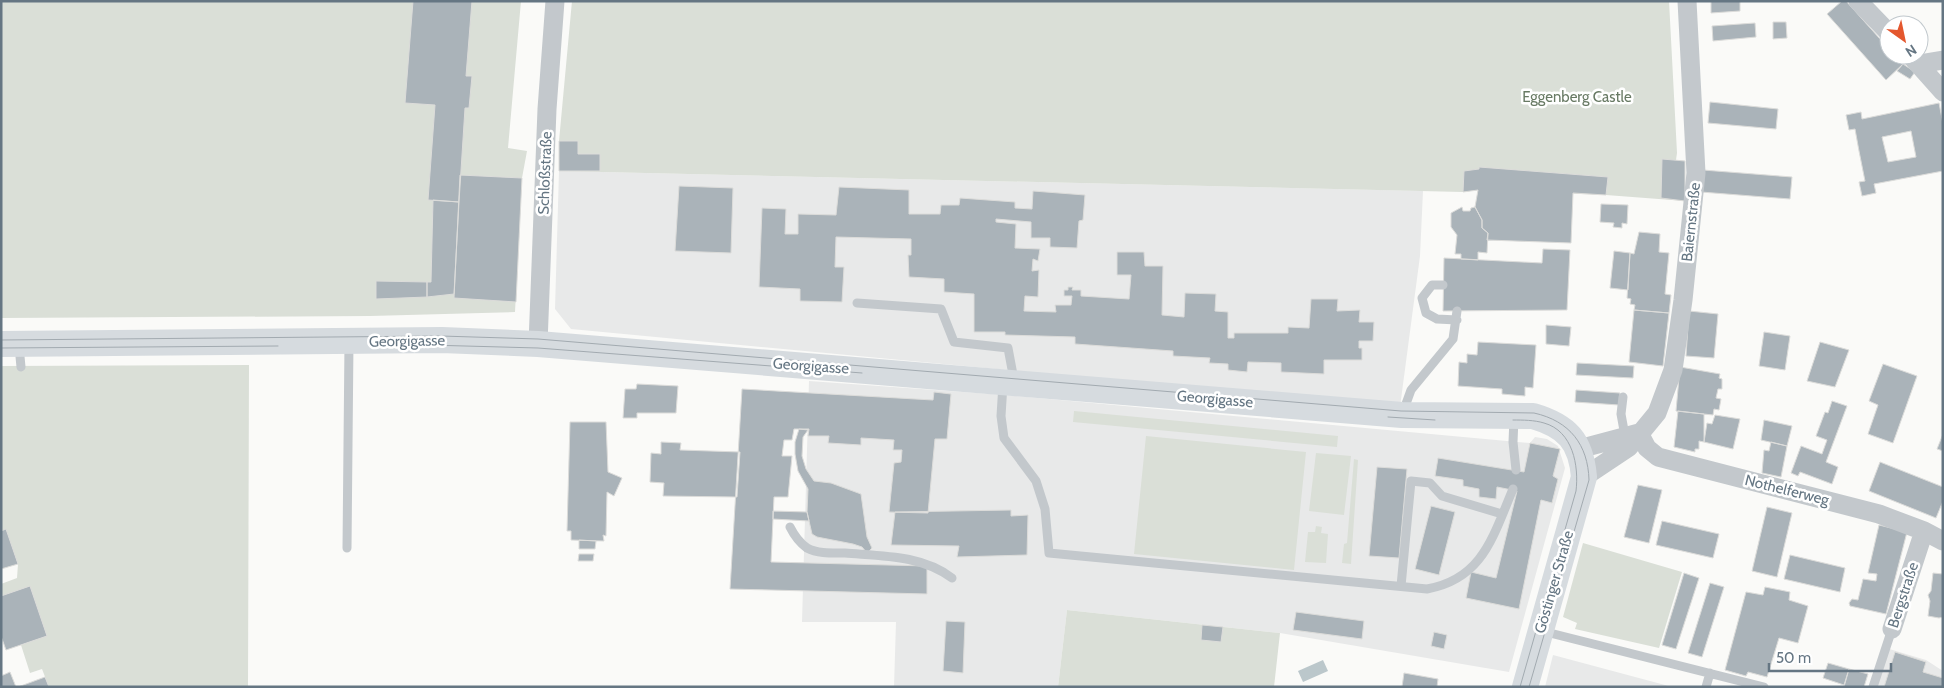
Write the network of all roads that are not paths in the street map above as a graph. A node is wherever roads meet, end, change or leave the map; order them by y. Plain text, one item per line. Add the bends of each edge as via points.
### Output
1 (555, 1) edge
2 (1687, 1) edge
3 (1858, 1) edge
4 (1879, 23) edge
5 (1929, 60) edge
6 (1943, 60) edge
7 (1919, 65) edge
8 (1943, 92) edge
9 (1443, 285) dead end
10 (857, 303) dead end
11 (349, 342) junction
12 (538, 344) junction
13 (14, 351) edge
14 (1009, 382) junction
15 (1623, 397) dead end
16 (1402, 415) junction
17 (1514, 416) junction
18 (1632, 435) junction
19 (1579, 449) junction
20 (1516, 470) dead end
21 (1584, 477) junction
22 (1512, 489) dead end
23 (1502, 514) junction
24 (790, 527) dead end
25 (1924, 531) junction
26 (1943, 541) edge
27 (347, 548) dead end
28 (952, 578) dead end
29 (1401, 586) junction
30 (1892, 629) joint
31 (1540, 630) junction
32 (1710, 673) junction
33 (1524, 687) edge
34 (1706, 687) edge
35 (1764, 687) edge
36 (1873, 687) edge

1 - 12 street, Schloßstraße via 547,109
2 - 18 street, Baiernstraße via 1696,172 1683,300 1673,370 1657,413
3 - 4 street
5 - 6 street
7 - 8 street
9 - 16 lane via 1432,285 1422,298 1426,313 1437,319 1457,315 1453,339 1411,390
10 - 14 lane via 941,309 954,342 1008,348
11 - 12 main road, Georgigasse via 442,340
11 - 13 main road, Georgigasse
11 - 27 lane
12 - 14 main road, Georgigasse
14 - 16 main road, Georgigasse
14 - 29 lane via 1001,416 1004,438 1036,481 1045,509 1049,552
15 - 18 lane via 1621,414
16 - 17 main road, Georgigasse
17 - 19 main road, Georgigasse via 1533,416 1552,422 1570,436
17 - 20 lane
18 - 19 street
18 - 21 street, Baiernstraße via 1629,448
18 - 25 street, Nothelferweg via 1658,457 1879,514
19 - 21 main road
21 - 31 main road, Göstinger Straße
22 - 23 lane
23 - 29 lane via 1489,547 1462,577 1445,586 1427,589
23 - 29 lane via 1442,496 1430,483 1411,481
24 - 28 lane via 806,548 817,552 920,561 938,567
25 - 26 street, Nothelferweg
25 - 30 street, Bergstraße
30 - 36 lane, Bergstraße
31 - 32 lane
31 - 33 main road, Göstinger Straße
32 - 34 lane
32 - 35 lane

